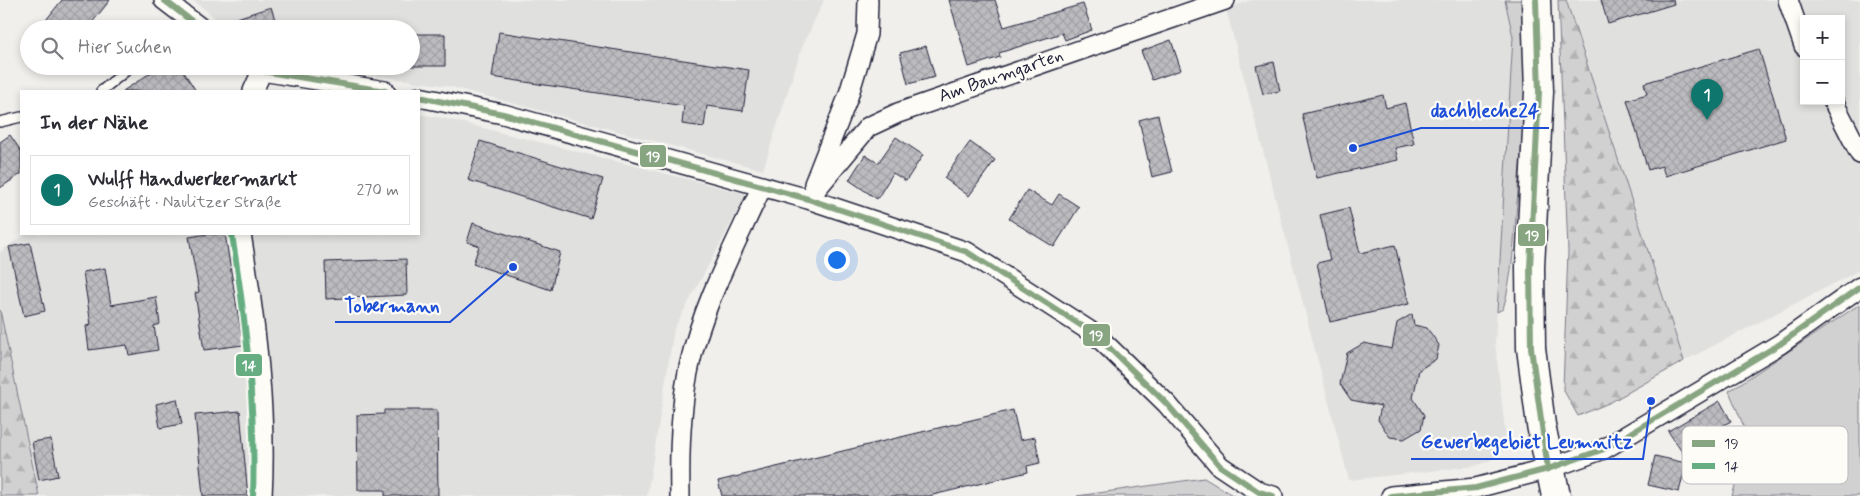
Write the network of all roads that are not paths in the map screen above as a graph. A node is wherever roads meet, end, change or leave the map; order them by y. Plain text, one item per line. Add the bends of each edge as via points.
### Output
1 (164, 0) edge
2 (868, 0) edge
3 (1225, 0) edge
4 (1536, 0) edge
5 (1788, 0) edge
6 (184, 20) edge
7 (1800, 34) edge
8 (121, 75) edge
9 (257, 75) edge
10 (293, 75) edge
11 (102, 90) edge
12 (253, 90) edge
13 (379, 90) edge
14 (420, 97) edge
15 (1835, 105) edge
16 (20, 117) edge
17 (0, 122) edge
18 (1860, 154) edge
19 (762, 186) junction
20 (808, 199) junction
21 (241, 235) edge
22 (1860, 287) edge
23 (1548, 469) junction
24 (262, 496) edge
25 (680, 496) edge
26 (1273, 496) edge
27 (1391, 496) edge
28 (1556, 496) edge

1 - 6 street
2 - 20 street via 867,34 848,97
3 - 20 street, Am Baumgarten via 898,112 868,127
4 - 23 main road via 1539,92 1530,267 1531,348
5 - 7 street
8 - 11 lane
9 - 12 street
10 - 13 street
14 - 19 street via 503,114
15 - 18 street
16 - 17 lane
19 - 20 street
19 - 25 street via 707,309 690,364 681,429
20 - 26 street via 967,252 1096,335 1167,404 1220,466 1259,492
21 - 24 street via 258,355
22 - 23 street via 1780,344 1604,449
23 - 27 street via 1476,488
23 - 28 main road

